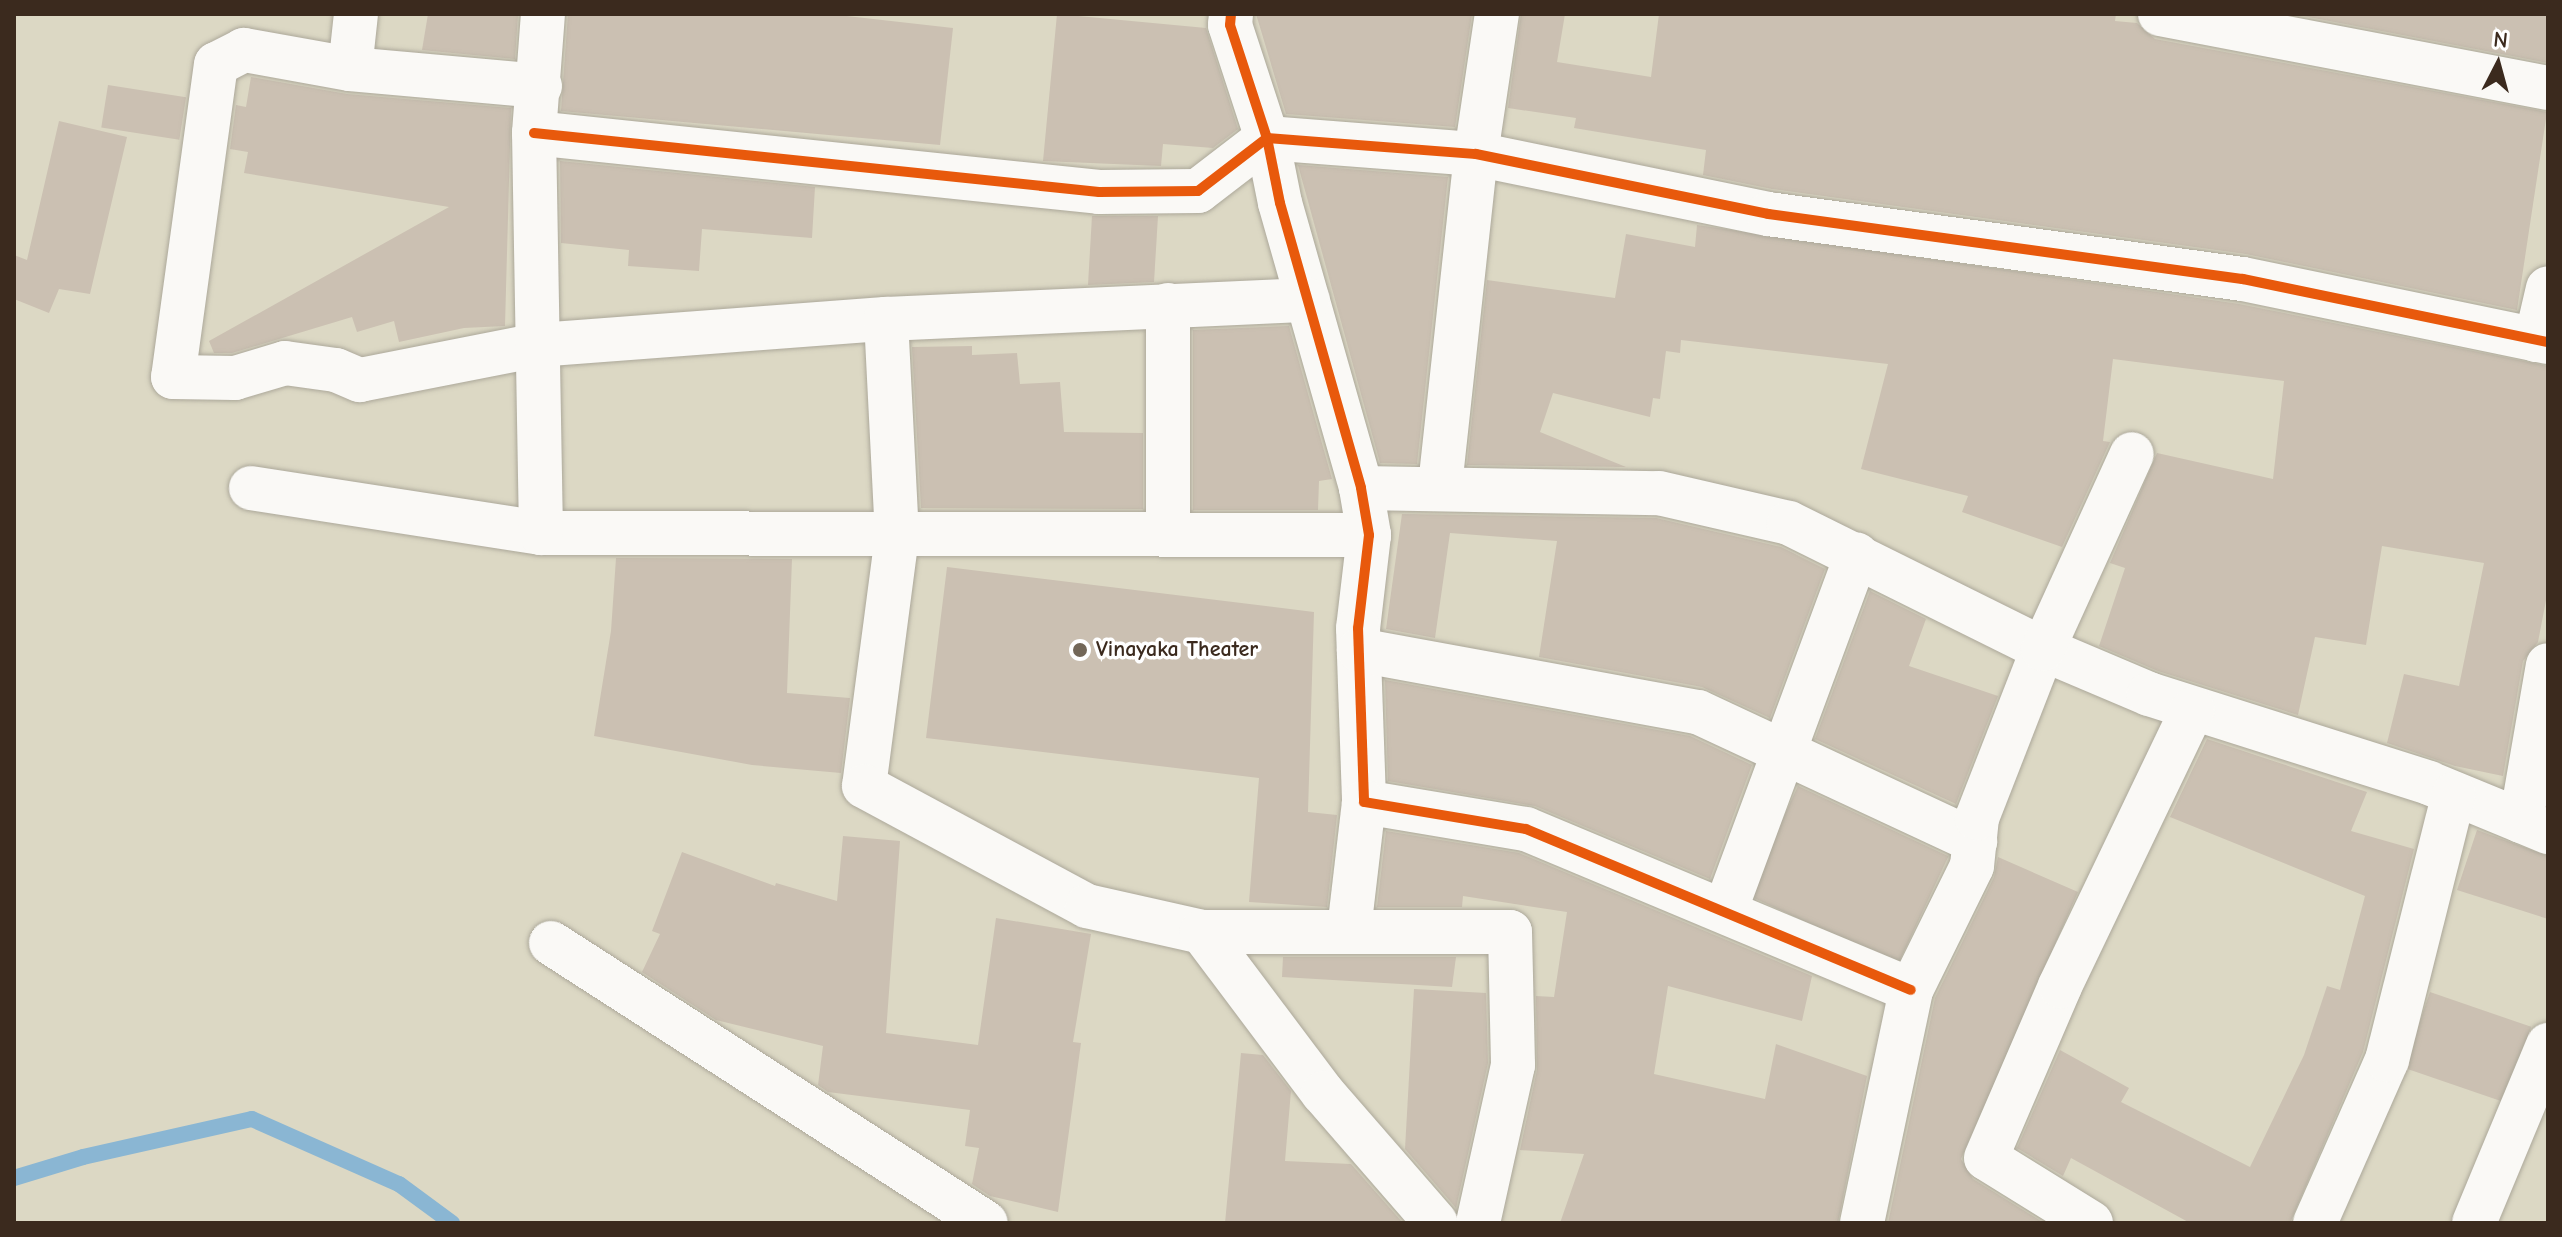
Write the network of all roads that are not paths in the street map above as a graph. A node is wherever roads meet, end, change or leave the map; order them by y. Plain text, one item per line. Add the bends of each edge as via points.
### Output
1 (356, 14) edge
2 (543, 14) edge
3 (1231, 14) edge
4 (1497, 14) edge
5 (2160, 14) edge
6 (350, 69) junction
7 (540, 86) junction
8 (2548, 88) edge
9 (534, 133) junction
10 (1267, 138) junction
11 (1476, 154) junction
12 (2548, 288) edge
13 (1308, 300) junction
14 (1168, 305) junction
15 (886, 319) junction
16 (2542, 341) edge
17 (538, 345) junction
18 (2132, 454) dead end
19 (1440, 486) junction
20 (251, 488) dead end
21 (1361, 488) junction
22 (541, 533) junction
23 (1168, 535) junction
24 (1369, 535) junction
25 (897, 536) junction
26 (1857, 555) junction
27 (2043, 649) junction
28 (1359, 650) junction
29 (2548, 665) edge
30 (2193, 709) junction
31 (1782, 751) junction
32 (2454, 794) junction
33 (1364, 802) junction
34 (2534, 827) edge
35 (1975, 841) junction
36 (1725, 911) junction
37 (1349, 930) junction
38 (1202, 932) junction
39 (551, 943) dead end
40 (1911, 990) junction
41 (2548, 1045) edge
42 (2070, 1217) edge
43 (986, 1223) edge
44 (1436, 1223) edge
45 (1478, 1223) edge
46 (1862, 1223) edge
47 (2315, 1223) edge
48 (2474, 1223) edge

1 - 6 street
2 - 7 street
3 - 10 street via 1230,25
4 - 11 street
5 - 8 street
6 - 7 street
6 - 17 street via 244,50 216,64 173,377 235,378 285,363 336,370 360,380
7 - 9 street
9 - 10 street via 1099,192 1198,191
9 - 17 street
10 - 11 street
10 - 13 street
11 - 16 street via 1768,214 2243,279
11 - 19 street
12 - 16 street
13 - 14 street
13 - 21 street
14 - 15 street
14 - 23 street
15 - 17 street
15 - 25 street
17 - 22 street
18 - 27 street
19 - 21 street
19 - 26 street via 1659,493 1789,523
20 - 22 street
21 - 24 street
22 - 25 street
23 - 24 street
23 - 25 street
24 - 28 street
25 - 38 street via 864,786 1087,906
26 - 27 street
26 - 31 street
27 - 30 street
27 - 35 street via 1977,818
28 - 31 street via 1698,712
28 - 33 street
29 - 34 street
30 - 32 street
30 - 42 street via 2060,986 1986,1158
31 - 35 street
31 - 36 street
32 - 34 street
32 - 47 street via 2387,1060
33 - 36 street via 1526,829
33 - 37 street
35 - 40 street via 1972,866
36 - 40 street
37 - 38 street
37 - 45 street via 1510,932 1513,1065
38 - 44 street via 1323,1093
39 - 43 street
40 - 46 street
41 - 48 street

